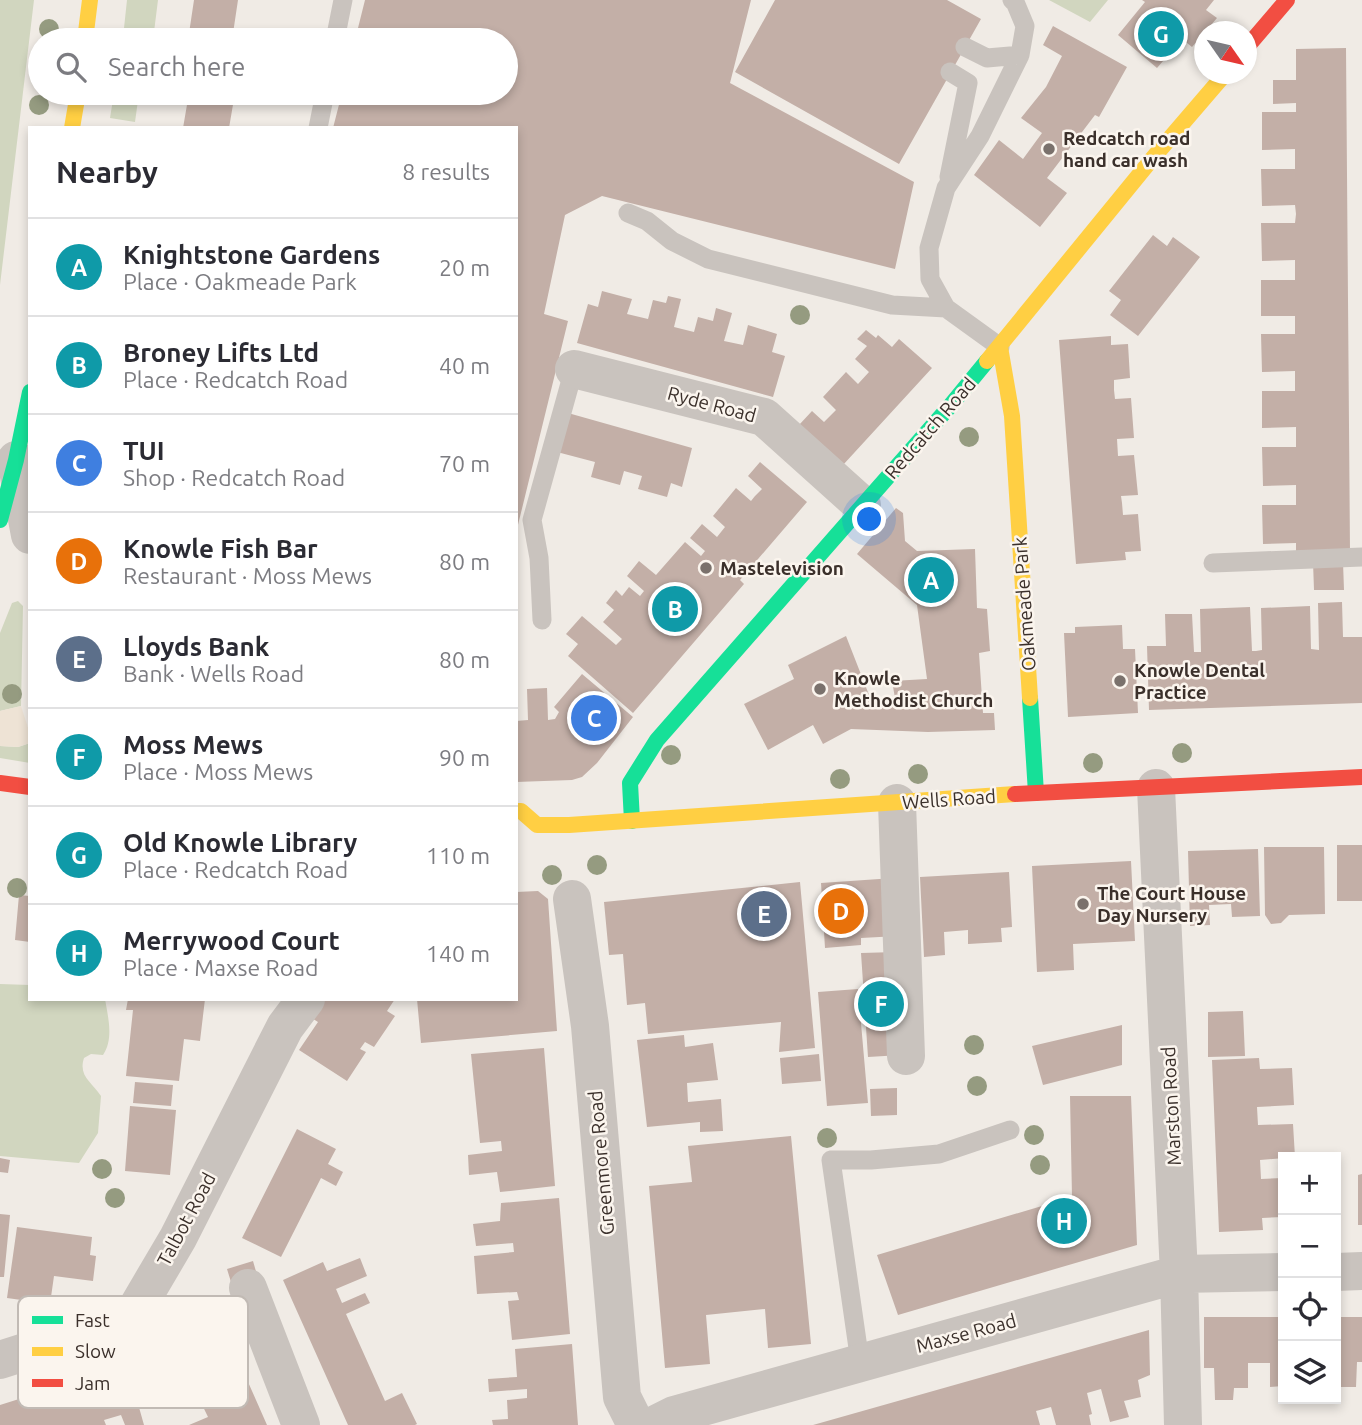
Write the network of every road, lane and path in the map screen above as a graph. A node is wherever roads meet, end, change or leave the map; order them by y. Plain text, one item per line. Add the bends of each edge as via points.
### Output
1 (90, 0) edge
2 (343, 0) edge
3 (1012, 0) edge
4 (1287, 0) edge
5 (86, 28) edge
6 (337, 28) edge
7 (1257, 36) edge
8 (965, 47) dead end
9 (1020, 55) junction
10 (950, 72) dead end
11 (1216, 84) edge
12 (76, 105) edge
13 (323, 105) edge
14 (72, 126) edge
15 (318, 126) edge
16 (946, 188) junction
17 (628, 213) dead end
18 (946, 308) junction
19 (1000, 347) junction
20 (574, 369) joint
21 (950, 407) junction
22 (1012, 416) junction
23 (27, 417) edge
24 (907, 457) junction
25 (16, 460) junction
26 (922, 471) dead end
27 (862, 505) junction
28 (0, 519) edge
29 (28, 524) edge
30 (1362, 557) edge
31 (1213, 563) dead end
32 (542, 620) dead end
33 (1362, 777) edge
34 (0, 783) edge
35 (28, 787) edge
36 (1156, 788) junction
37 (1036, 793) junction
38 (897, 803) junction
39 (518, 811) edge
40 (632, 821) junction
41 (572, 899) dead end
42 (296, 1013) edge
43 (906, 1056) dead end
44 (1010, 1130) dead end
45 (1362, 1271) edge
46 (1278, 1272) edge
47 (1341, 1272) edge
48 (1180, 1274) junction
49 (248, 1288) dead end
50 (144, 1296) edge
51 (18, 1354) edge
52 (0, 1360) edge
53 (860, 1362) junction
54 (301, 1425) edge
55 (636, 1425) edge
56 (653, 1425) edge
57 (1182, 1425) edge

1 - 5 main road
2 - 6 lane
3 - 9 lane via 1025,26
4 - 7 main road
8 - 9 lane via 987,58
9 - 16 lane via 980,135
10 - 16 lane via 968,83
11 - 19 main road, Redcatch Road
12 - 14 main road
13 - 15 lane
16 - 18 lane via 929,248 930,279
17 - 18 lane via 708,259 892,305
18 - 19 lane
19 - 21 main road, Redcatch Road
19 - 22 main road, Oakmeade Park
20 - 27 street, Ryde Road via 764,417
20 - 32 lane via 532,520
21 - 22 main road via 986,400
21 - 24 main road, Redcatch Road
22 - 37 main road, Oakmeade Park
23 - 25 main road
24 - 26 lane
24 - 27 main road, Redcatch Road
25 - 28 main road
25 - 29 street
27 - 40 main road, Redcatch Road via 657,740 630,783
30 - 31 lane
33 - 36 main road, Wells Road
34 - 35 main road
36 - 37 main road, Wells Road
36 - 48 street, Marston Road
37 - 38 main road, Wells Road
38 - 40 main road, Wells Road
38 - 43 street
39 - 40 main road, Wells Road via 532,830
41 - 55 street, Greenmore Road via 590,1026 622,1397
42 - 50 street, Talbot Road
44 - 53 lane via 939,1154 831,1160
45 - 47 street
46 - 48 street, Maxse Road
48 - 53 street, Maxse Road
48 - 57 street, Marston Road
49 - 54 street
51 - 52 street, Talbot Road
53 - 56 street, Maxse Road

